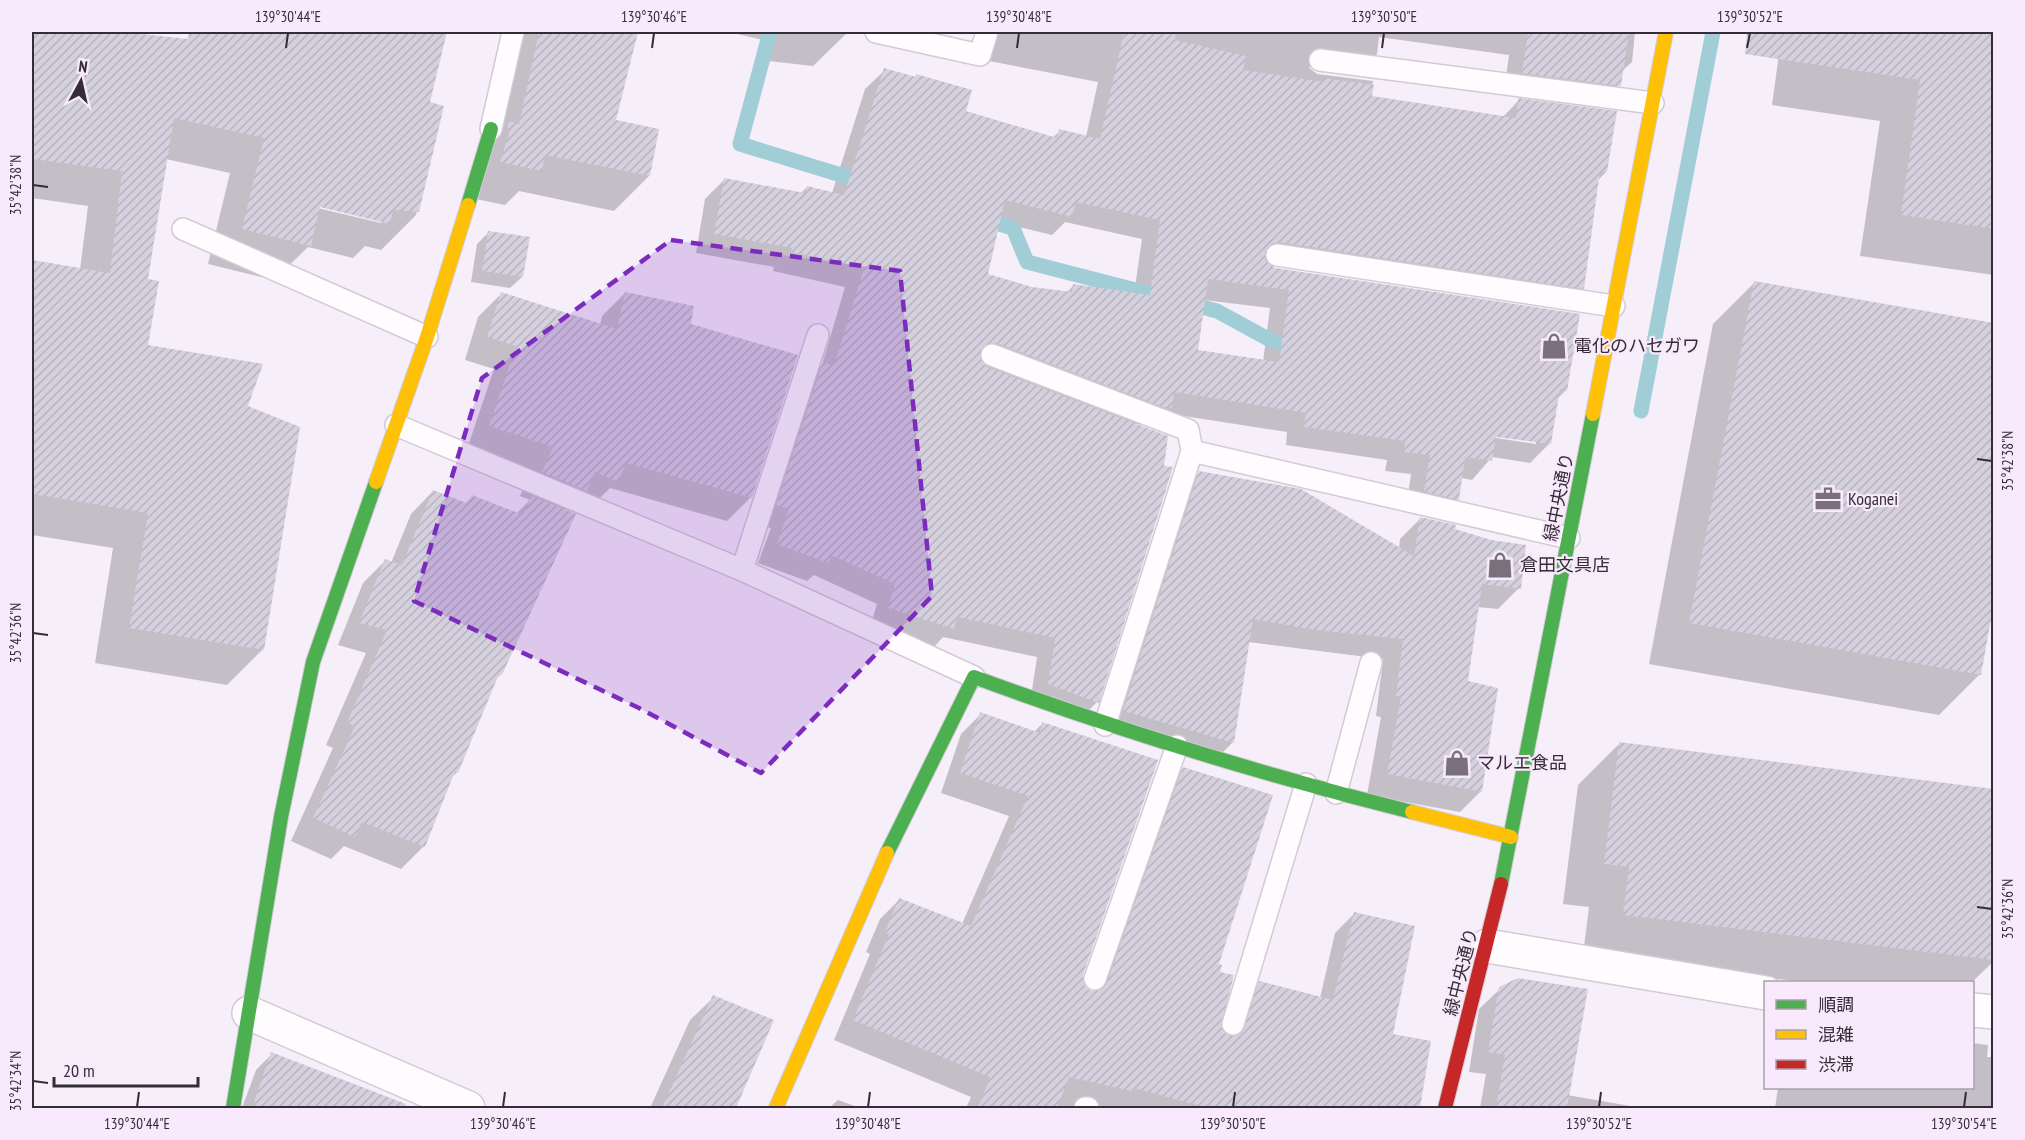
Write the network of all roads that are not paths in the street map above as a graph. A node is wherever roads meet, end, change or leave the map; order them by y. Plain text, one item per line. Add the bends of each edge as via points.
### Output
1 (513, 32) edge
2 (876, 32) edge
3 (987, 32) edge
4 (1666, 32) edge
5 (1320, 60) dead end
6 (1653, 103) junction
7 (491, 129) joint
8 (183, 230) dead end
9 (1277, 255) dead end
10 (1614, 306) junction
11 (818, 335) dead end
12 (427, 337) junction
13 (992, 355) dead end
14 (396, 426) junction
15 (1192, 451) junction
16 (1569, 538) junction
17 (742, 570) junction
18 (1371, 663) dead end
19 (974, 677) junction
20 (1105, 725) junction
21 (1177, 746) junction
22 (1306, 784) junction
23 (1336, 793) junction
24 (1511, 837) junction
25 (1487, 946) junction
26 (1095, 979) dead end
27 (1764, 993) edge
28 (1974, 1010) edge
29 (1994, 1012) edge
30 (249, 1013) junction
31 (1233, 1024) dead end
32 (233, 1108) edge
33 (468, 1108) edge
34 (776, 1108) edge
35 (1445, 1108) edge

1 - 7 lane
2 - 3 lane via 980,55
4 - 6 street, 緑中央通り
5 - 6 lane
6 - 10 street, 緑中央通り
7 - 12 street
8 - 12 lane
9 - 10 lane
10 - 16 street, 緑中央通り
11 - 17 lane
12 - 14 street
13 - 15 lane via 1188,430
14 - 17 lane
14 - 30 street via 314,662 281,817
15 - 16 lane
15 - 20 lane
16 - 24 street, 緑中央通り
17 - 19 lane
18 - 23 lane
19 - 20 street
19 - 34 street via 884,859
20 - 21 street
21 - 22 street
21 - 26 lane
22 - 23 street
22 - 31 lane
23 - 24 street
24 - 25 street, 緑中央通り
25 - 27 street
25 - 35 street, 緑中央通り
28 - 29 street
30 - 32 street
30 - 33 street

